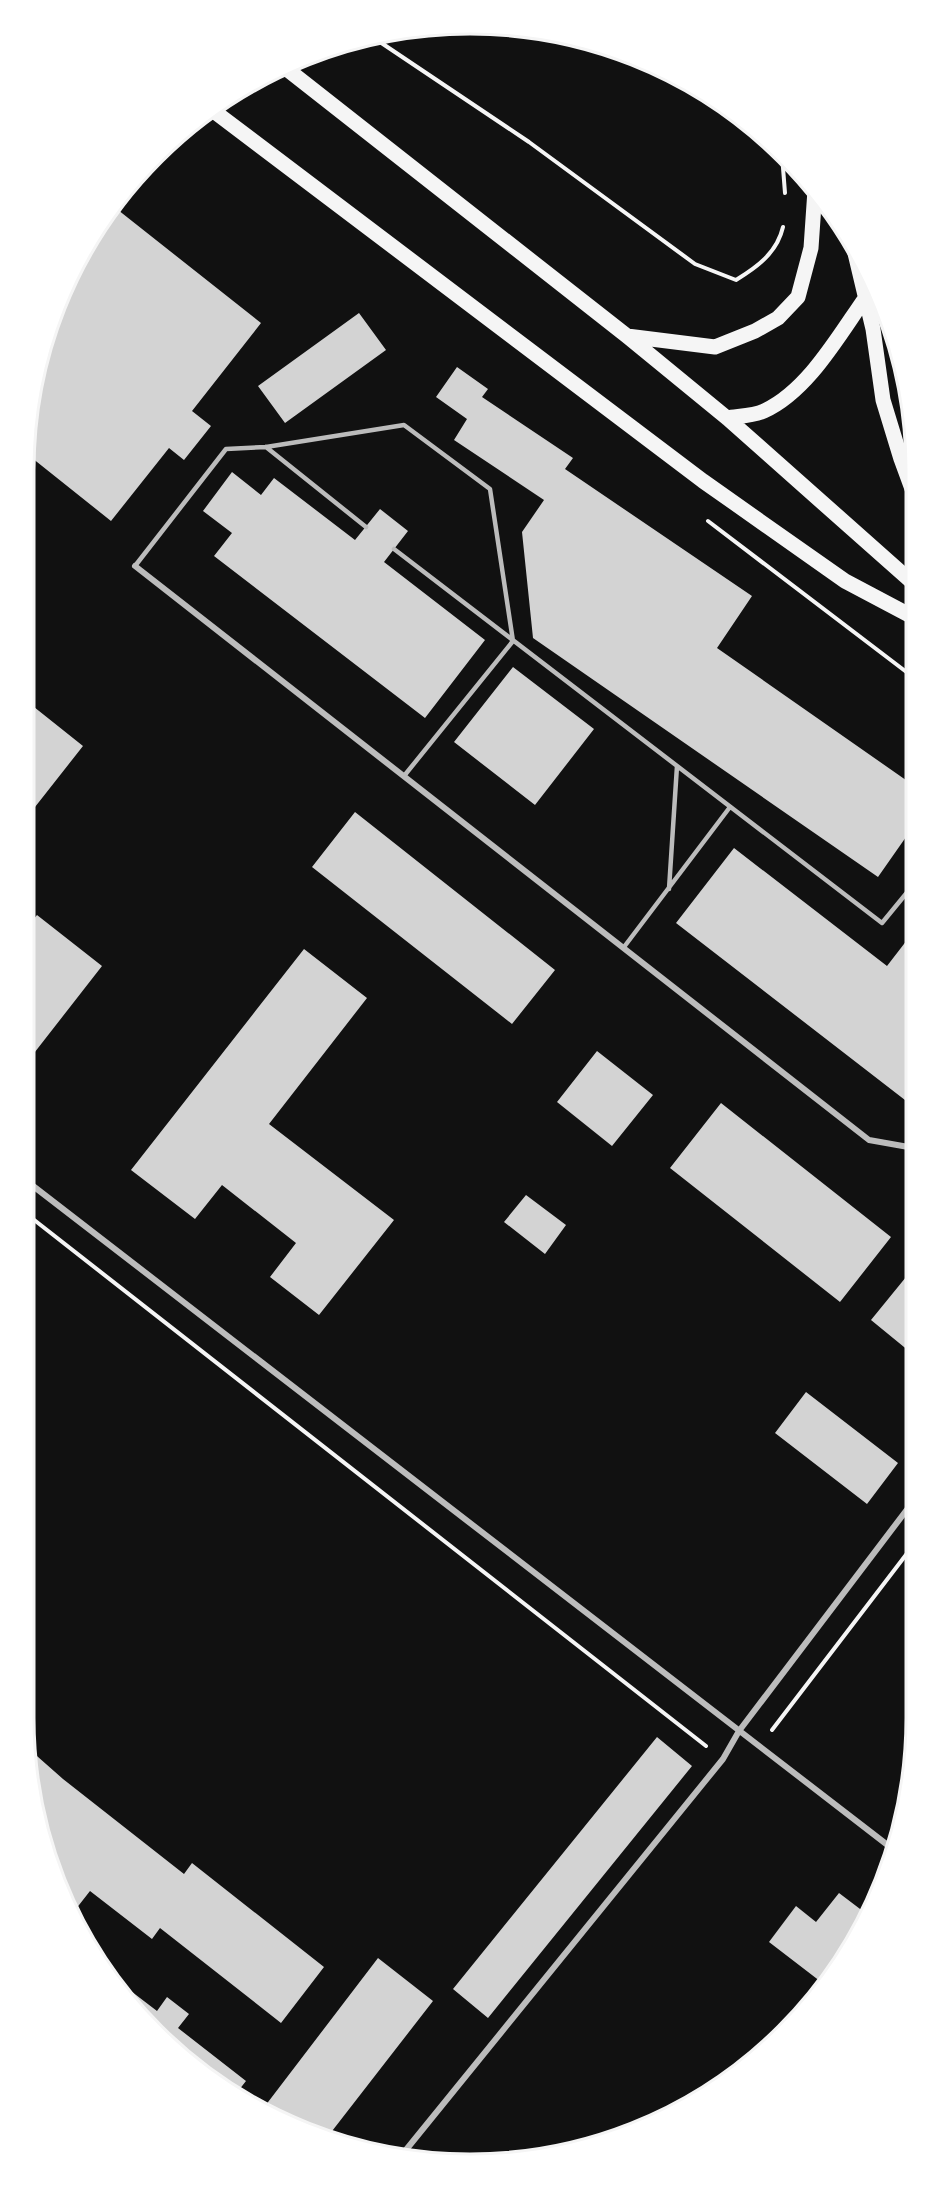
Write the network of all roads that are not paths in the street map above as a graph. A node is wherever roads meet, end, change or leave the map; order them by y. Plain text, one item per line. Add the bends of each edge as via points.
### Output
1 (292, 73) edge
2 (218, 115) edge
3 (814, 203) edge
4 (861, 277) edge
5 (866, 297) junction
6 (627, 336) junction
7 (727, 418) junction
8 (266, 447) junction
9 (906, 473) edge
10 (366, 527) dead end
11 (394, 549) dead end
12 (135, 566) joint
13 (906, 577) edge
14 (906, 613) edge
15 (513, 641) junction
16 (677, 766) junction
17 (404, 776) junction
18 (730, 807) junction
19 (669, 889) junction
20 (906, 894) edge
21 (624, 947) junction
22 (906, 1147) edge
23 (34, 1187) edge
24 (906, 1511) edge
25 (739, 1731) junction
26 (887, 1844) edge
27 (407, 2149) edge

1 - 6 main road
2 - 14 main road via 703,481 845,580
3 - 6 main road via 811,248 798,297 778,318 715,347
4 - 5 main road
5 - 7 main road via 824,358 794,391 763,412
5 - 9 main road via 883,400
6 - 7 main road
7 - 13 main road
8 - 10 lane
8 - 12 lane via 226,449
8 - 15 lane via 404,425 490,489
11 - 15 lane
12 - 17 street
15 - 16 lane
15 - 17 lane
16 - 18 lane
16 - 19 lane
17 - 21 street
18 - 19 lane
18 - 20 lane via 882,923
19 - 21 lane
21 - 22 street via 869,1140
23 - 25 street
24 - 25 street
25 - 26 street
25 - 27 street via 723,1759

